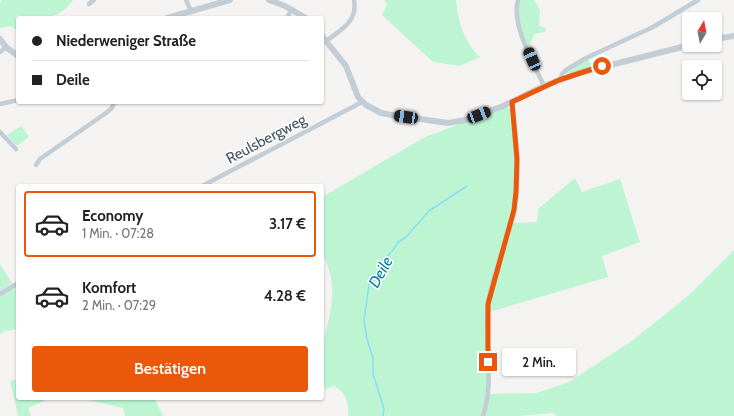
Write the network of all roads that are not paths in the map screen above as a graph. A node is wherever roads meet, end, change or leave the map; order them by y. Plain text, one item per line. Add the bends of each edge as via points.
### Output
1 (94, 0) edge
2 (186, 0) edge
3 (230, 0) edge
4 (269, 0) edge
5 (354, 0) edge
6 (518, 0) edge
7 (698, 0) edge
8 (89, 4) dead end
9 (292, 9) junction
10 (191, 11) junction
11 (174, 16) edge
12 (288, 16) edge
13 (303, 16) edge
14 (734, 36) edge
15 (324, 38) edge
16 (0, 39) edge
17 (722, 39) edge
18 (326, 41) junction
19 (6, 47) junction
20 (682, 47) edge
21 (0, 52) edge
22 (16, 54) edge
23 (562, 79) junction
24 (544, 86) junction
25 (16, 100) edge
26 (362, 102) junction
27 (512, 102) junction
28 (0, 104) edge
29 (113, 104) edge
30 (0, 132) edge
31 (16, 149) dead end
32 (36, 165) dead end
33 (206, 184) edge
34 (16, 284) edge
35 (0, 294) edge
36 (484, 416) edge

1 - 8 street
2 - 10 street
3 - 10 street
4 - 9 street
5 - 18 street via 351,21
6 - 24 street via 518,24
7 - 23 street via 653,27 586,58 566,70 562,74
9 - 12 street
9 - 13 street
10 - 11 street
14 - 17 street
15 - 18 street
16 - 19 street
18 - 26 street via 348,71
19 - 21 street
19 - 22 street
20 - 23 street
23 - 24 street
24 - 27 street
25 - 28 street
26 - 27 street via 392,115 448,122 464,120
26 - 33 street, Reulsbergweg
27 - 36 street via 517,159 516,192 514,210 488,304 488,387
29 - 32 street via 106,114 40,158
30 - 31 street
34 - 35 street

